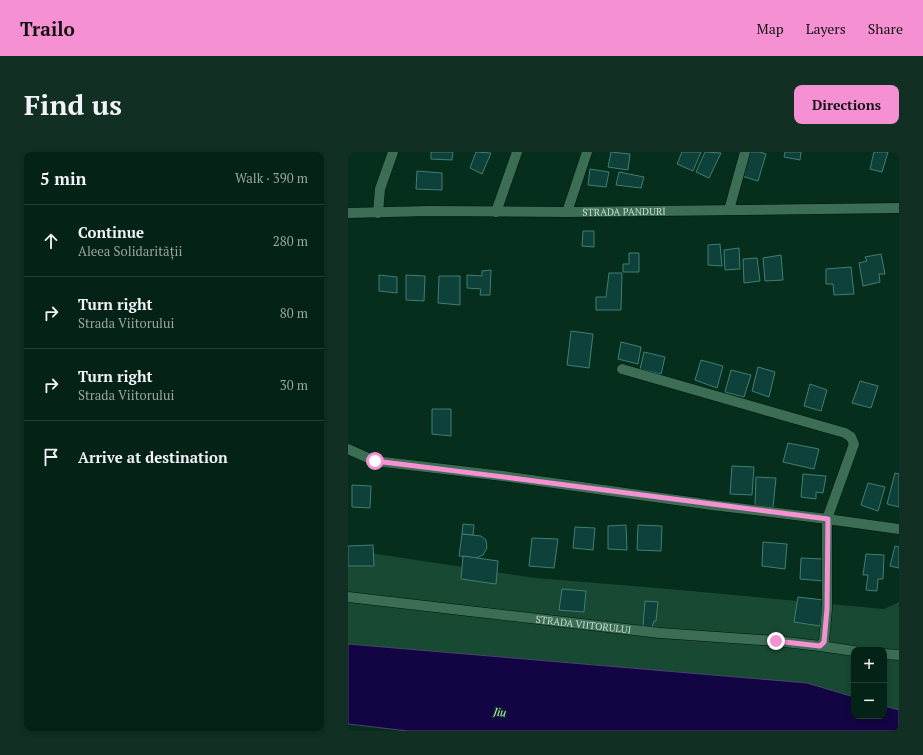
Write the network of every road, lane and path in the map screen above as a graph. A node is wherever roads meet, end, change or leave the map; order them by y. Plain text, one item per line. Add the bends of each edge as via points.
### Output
1 (393, 152) edge
2 (517, 152) edge
3 (587, 152) edge
4 (745, 152) edge
5 (899, 208) edge
6 (729, 210) junction
7 (378, 212) junction
8 (496, 212) junction
9 (567, 212) junction
10 (348, 213) edge
11 (622, 369) dead end
12 (348, 449) edge
13 (828, 519) junction
14 (899, 529) edge
15 (348, 597) edge
16 (820, 646) junction
17 (851, 650) edge
18 (887, 654) edge
19 (899, 655) edge

1 - 7 street via 380,189
2 - 8 street
3 - 9 street
4 - 6 street
5 - 6 street, STRADA PANDURI
6 - 9 street, STRADA PANDURI
7 - 8 street, STRADA PANDURI
7 - 10 street, STRADA PANDURI
8 - 9 street, STRADA PANDURI
11 - 13 street via 845,433 851,437 854,444
12 - 13 street via 375,461
13 - 14 street
13 - 16 street via 827,609 824,642
15 - 16 street, STRADA VIITORULUI via 660,633
16 - 17 street, STRADA VIITORULUI
18 - 19 street

